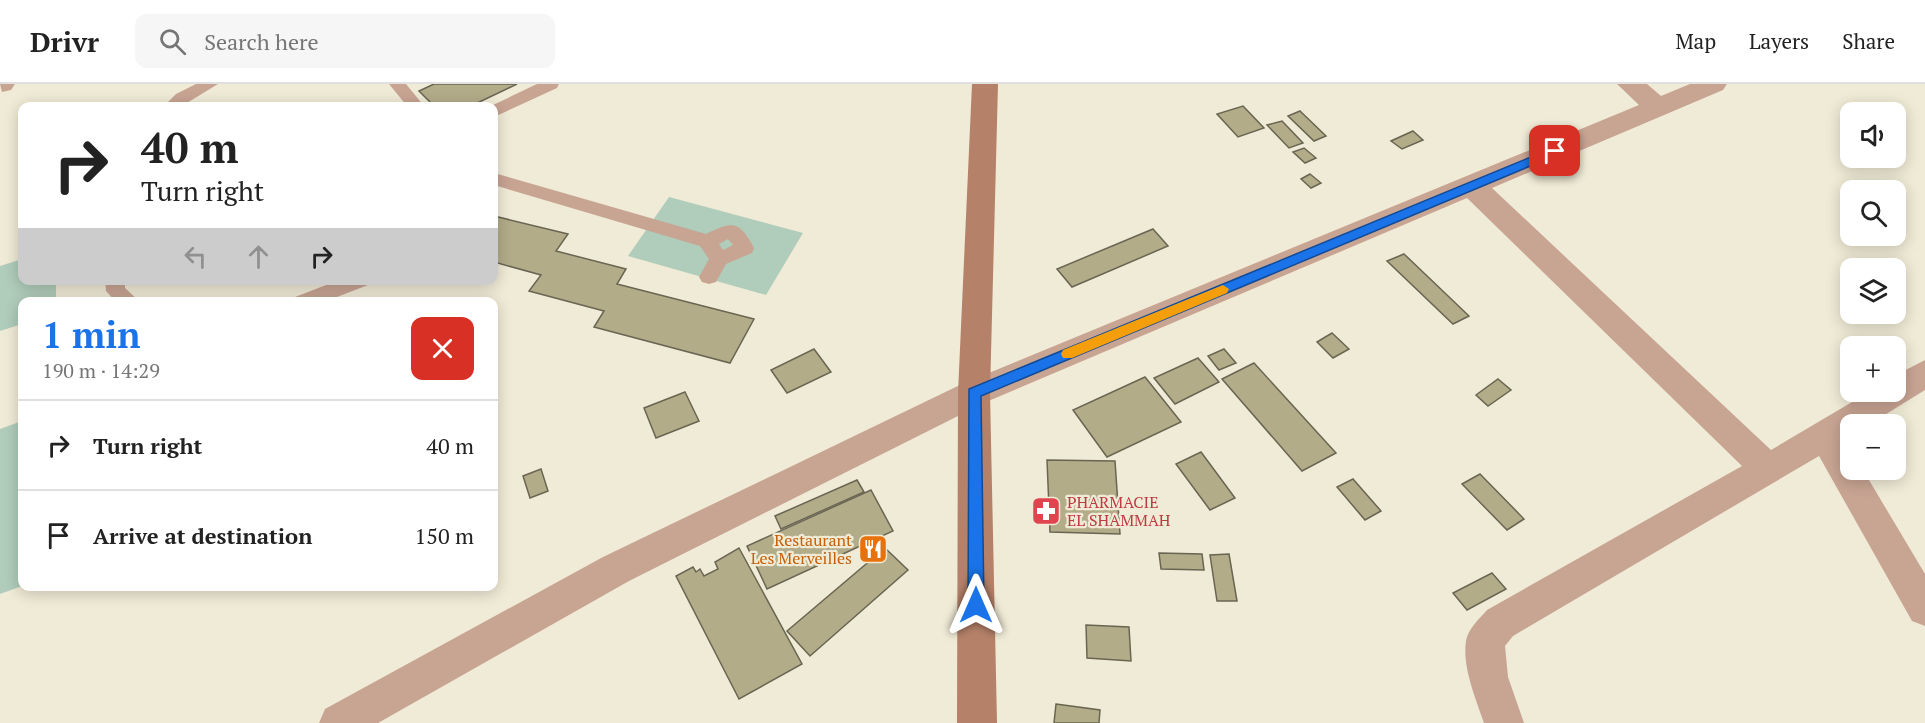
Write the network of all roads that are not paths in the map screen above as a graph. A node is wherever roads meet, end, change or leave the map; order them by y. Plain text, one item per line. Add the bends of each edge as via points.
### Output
1 (210, 84) edge
2 (397, 84) edge
3 (551, 84) edge
4 (985, 84) edge
5 (1630, 84) edge
6 (1714, 84) edge
7 (177, 102) edge
8 (413, 102) edge
9 (1658, 107) junction
10 (498, 110) edge
11 (498, 181) edge
12 (1472, 186) junction
13 (707, 241) junction
14 (719, 259) junction
15 (708, 277) dead end
16 (115, 285) edge
17 (348, 285) edge
18 (124, 297) edge
19 (315, 297) edge
20 (1922, 380) edge
21 (974, 393) junction
22 (1825, 436) junction
23 (1768, 469) junction
24 (1925, 609) edge
25 (339, 723) edge
26 (977, 723) edge
27 (1504, 723) edge

1 - 7 lane
2 - 8 lane
3 - 10 lane
4 - 21 street
5 - 9 street
6 - 9 street
9 - 12 street
11 - 13 lane
12 - 21 street
12 - 23 street
13 - 14 lane
13 - 14 lane via 730,230 745,248
14 - 15 lane
16 - 18 lane
17 - 19 lane
20 - 22 street
21 - 25 street via 616,569
21 - 26 street
22 - 23 street
22 - 24 street
23 - 27 street via 1500,623 1485,640 1489,677

